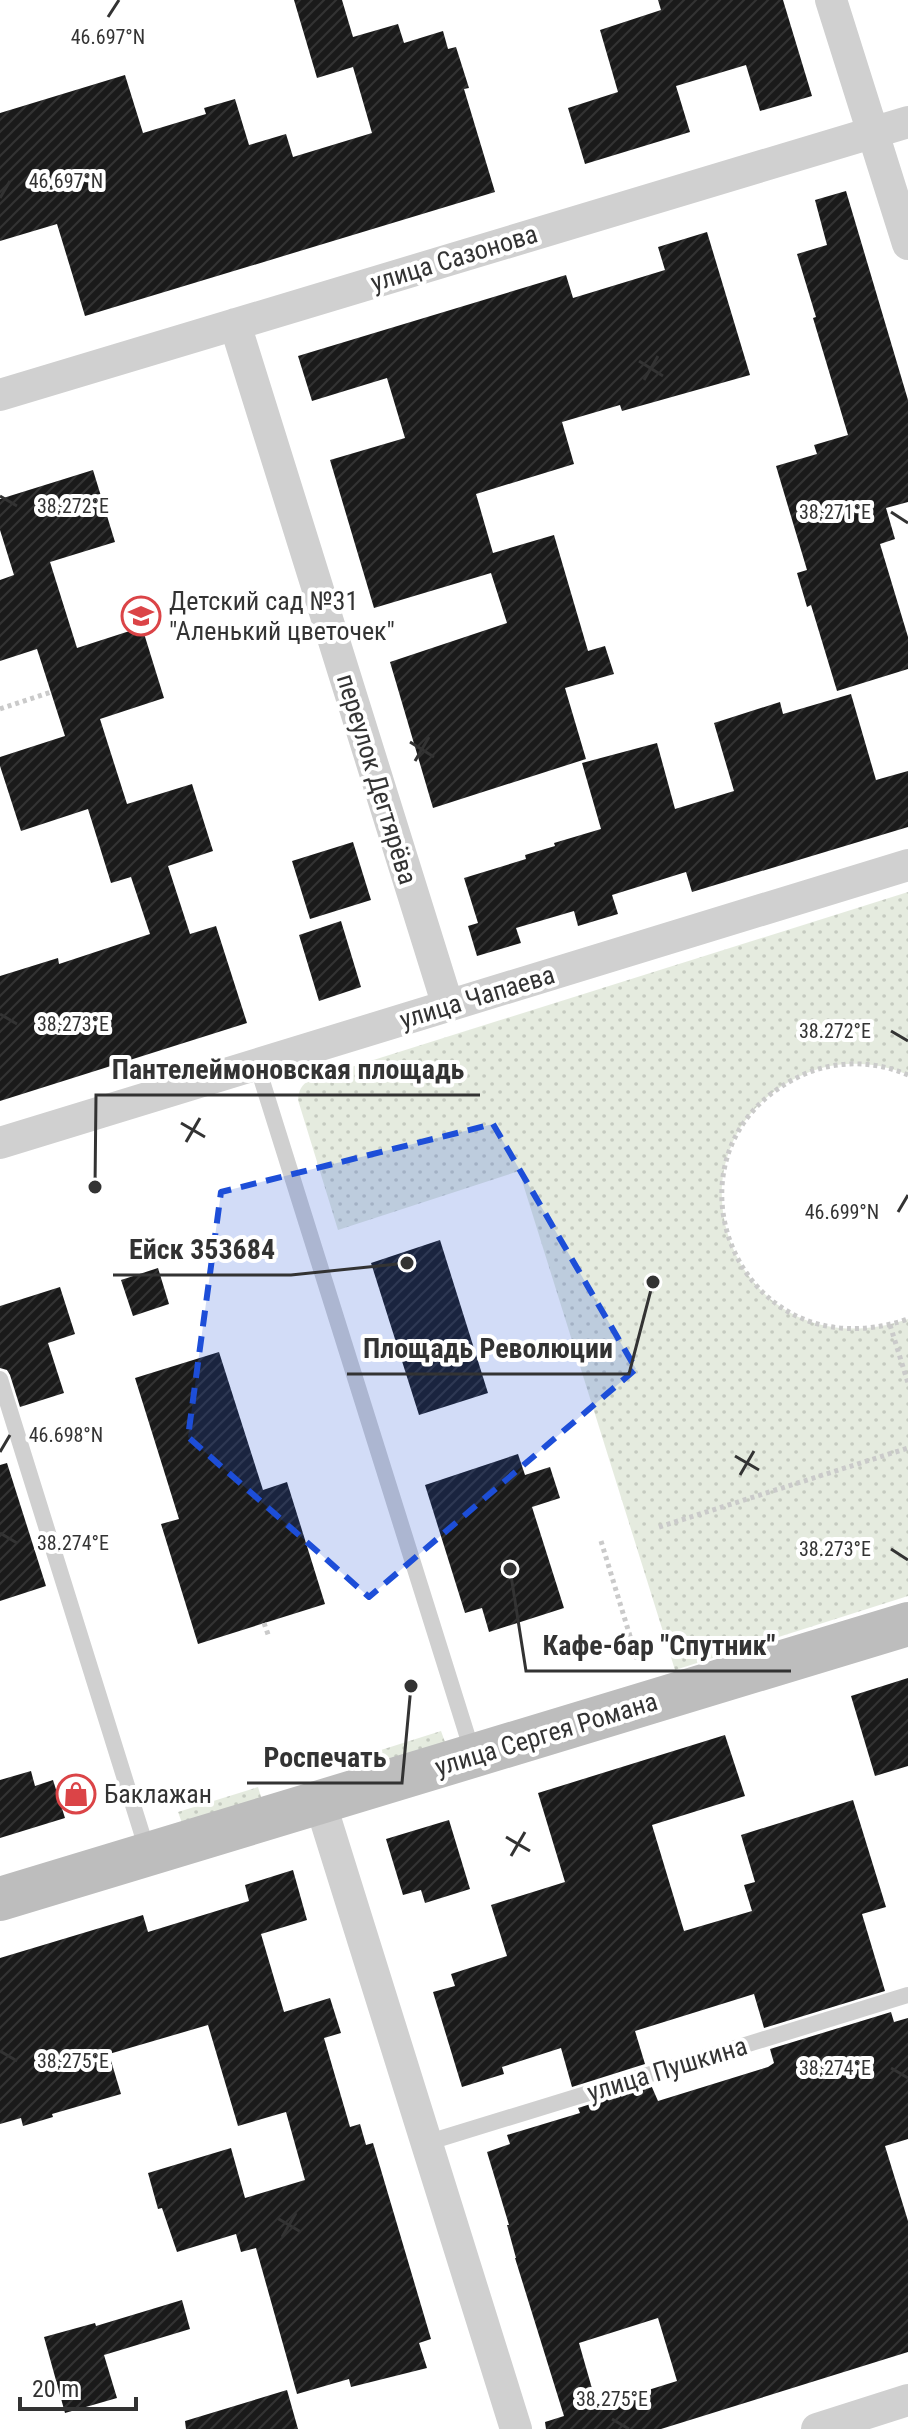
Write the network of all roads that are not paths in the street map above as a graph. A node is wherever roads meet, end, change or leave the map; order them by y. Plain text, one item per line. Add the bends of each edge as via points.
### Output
1 (831, 0) edge
2 (908, 122) edge
3 (873, 132) junction
4 (908, 244) edge
5 (235, 324) junction
6 (0, 395) edge
7 (908, 865) edge
8 (448, 1006) junction
9 (257, 1065) junction
10 (0, 1143) edge
11 (0, 1379) edge
12 (908, 1624) edge
13 (473, 1756) junction
14 (320, 1802) junction
15 (149, 1855) junction
16 (0, 1899) edge
17 (908, 1995) edge
18 (426, 2143) junction
19 (908, 2400) edge
20 (516, 2429) edge
21 (817, 2429) edge

1 - 3 street
2 - 3 street, улица Сазонова
3 - 4 street
3 - 5 street, улица Сазонова
5 - 6 street, улица Сазонова
5 - 8 street, переулок Дегтярёва
7 - 8 street, улица Чапаева
8 - 9 street, улица Чапаева
9 - 10 street, улица Чапаева
9 - 13 lane
11 - 15 lane
12 - 13 street, улица Сергея Романа
13 - 14 street, улица Сергея Романа
14 - 15 street, улица Сергея Романа
14 - 18 street
15 - 16 street, улица Сергея Романа
17 - 18 lane, улица Пушкина
18 - 20 street
19 - 21 street

